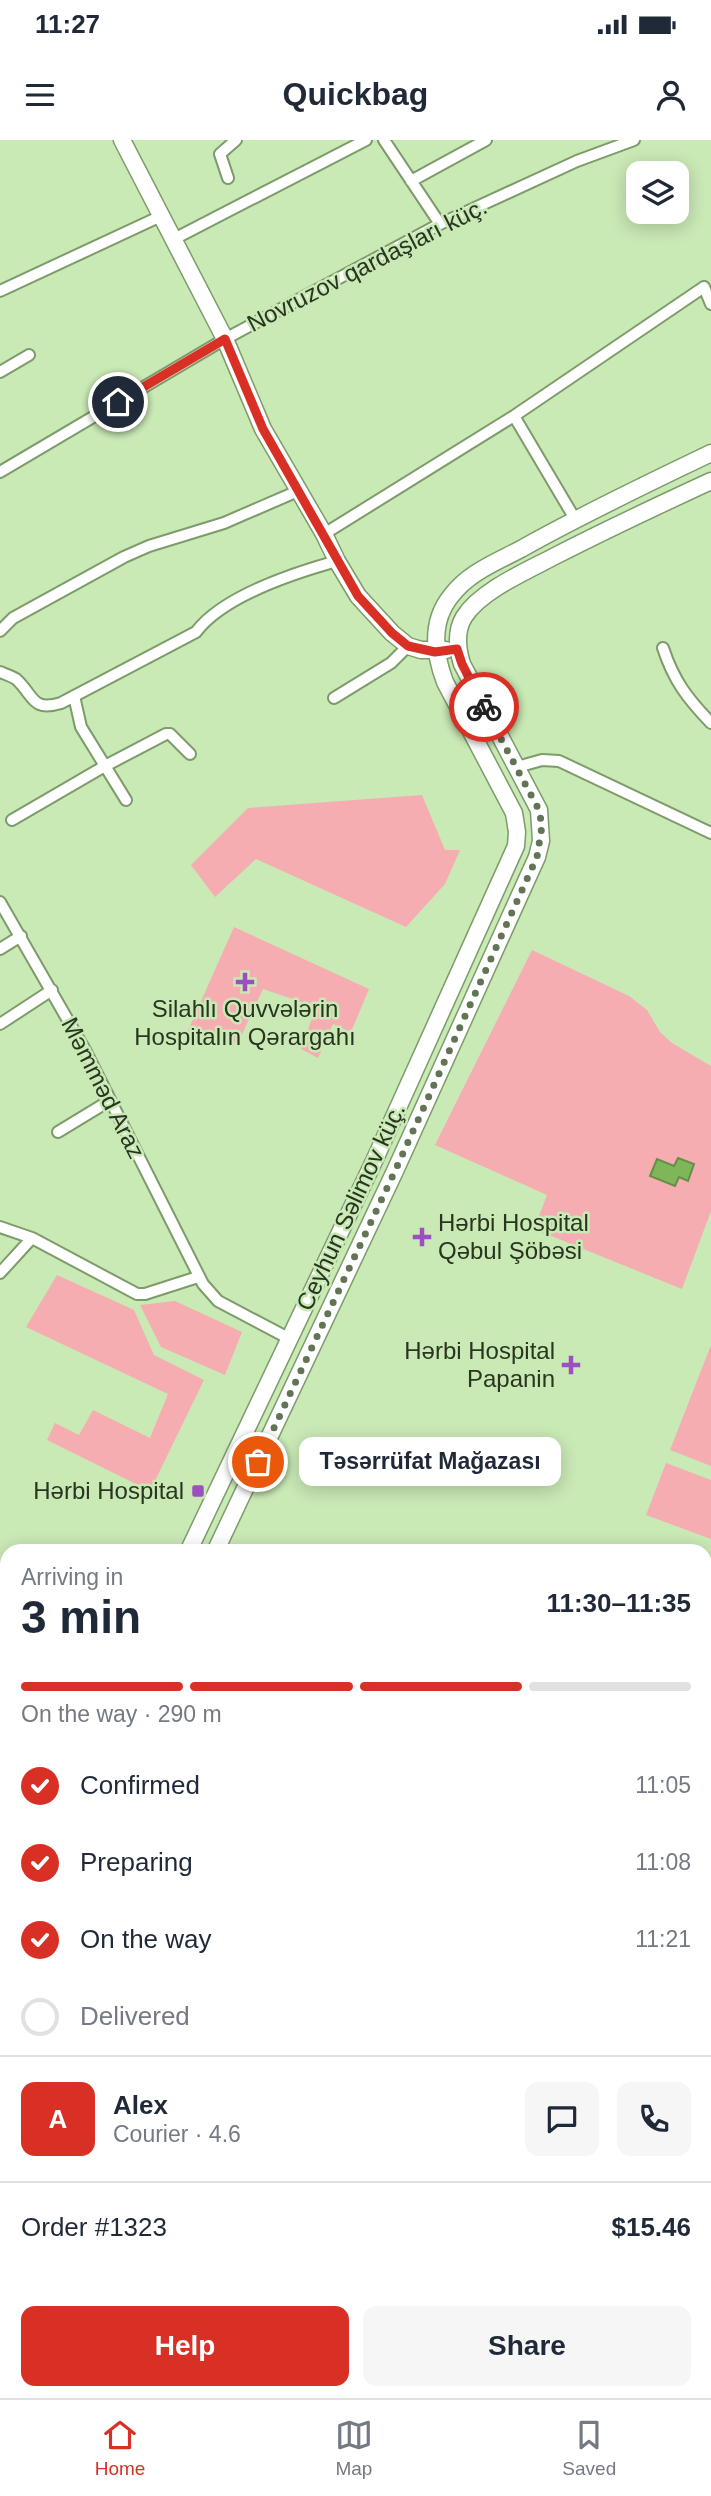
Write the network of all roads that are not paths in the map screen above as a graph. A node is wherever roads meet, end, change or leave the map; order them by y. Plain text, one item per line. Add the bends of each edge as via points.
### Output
1 (122, 140) edge
2 (236, 140) edge
3 (366, 140) edge
4 (384, 140) edge
5 (486, 140) edge
6 (634, 140) edge
7 (228, 178) dead end
8 (411, 181) junction
9 (161, 216) junction
10 (440, 224) junction
11 (174, 239) junction
12 (0, 291) edge
13 (711, 304) edge
14 (225, 339) junction
15 (29, 355) dead end
16 (0, 372) edge
17 (514, 416) junction
18 (711, 453) edge
19 (0, 472) edge
20 (653, 481) junction
21 (711, 481) edge
22 (298, 491) junction
23 (664, 503) junction
24 (575, 519) junction
25 (324, 534) junction
26 (337, 561) junction
27 (0, 631) edge
28 (408, 646) junction
29 (663, 648) dead end
30 (457, 649) junction
31 (435, 652) junction
32 (0, 672) edge
33 (74, 696) junction
34 (334, 698) dead end
35 (711, 723) edge
36 (190, 754) dead end
37 (105, 766) junction
38 (517, 767) junction
39 (126, 800) dead end
40 (12, 820) dead end
41 (711, 832) edge
42 (0, 902) edge
43 (483, 918) junction
44 (505, 928) junction
45 (21, 936) junction
46 (0, 949) edge
47 (52, 990) junction
48 (0, 1024) edge
49 (109, 1101) junction
50 (58, 1132) dead end
51 (0, 1227) edge
52 (32, 1238) junction
53 (0, 1273) edge
54 (198, 1277) junction
55 (290, 1339) junction
56 (192, 1544) edge
57 (219, 1544) edge

1 - 9 main road
2 - 7 street via 220,154
3 - 11 street
4 - 8 street
5 - 8 street
6 - 10 street, Novruzov qardaşları küç.
8 - 10 street
9 - 11 main road
9 - 12 street
10 - 14 street, Novruzov qardaşları küç.
11 - 14 main road
13 - 17 street via 704,287
14 - 19 street, Novruzov qardaşları küç.
14 - 22 main road via 263,429
15 - 16 street
17 - 24 street
17 - 25 street
18 - 20 main road
20 - 23 main road
20 - 24 main road
21 - 23 main road
22 - 25 main road
22 - 27 street via 224,523 124,557 13,618
23 - 30 main road via 481,598 464,617
24 - 31 main road via 458,587 442,610
25 - 26 main road
26 - 28 main road via 358,596
26 - 33 street via 278,579 207,617 195,632
28 - 31 main road
28 - 34 street via 391,663
29 - 35 street via 672,674
30 - 31 main road
30 - 38 main road, Ceyhun Səlimov küç.
31 - 43 main road, Ceyhun Səlimov küç. via 445,682 514,813 517,832 510,862
32 - 33 street via 16,680 40,705 47,707
33 - 37 street via 81,727
36 - 37 street via 166,734
37 - 39 street
37 - 40 street
38 - 41 street via 559,761
38 - 44 main road, Ceyhun Səlimov küç. via 539,810 541,834 537,857
42 - 45 street, Məmməd Araz
43 - 44 main road
43 - 55 main road, Ceyhun Səlimov küç.
44 - 57 main road, Ceyhun Səlimov küç.
45 - 46 street
45 - 47 street, Məmməd Araz
47 - 48 street
47 - 49 street, Məmməd Araz
49 - 50 street
49 - 54 street, Məmməd Araz
51 - 52 street
52 - 53 street
52 - 54 street via 137,1294
54 - 55 street, Məmməd Araz via 218,1301
55 - 56 main road, Ceyhun Səlimov küç.

